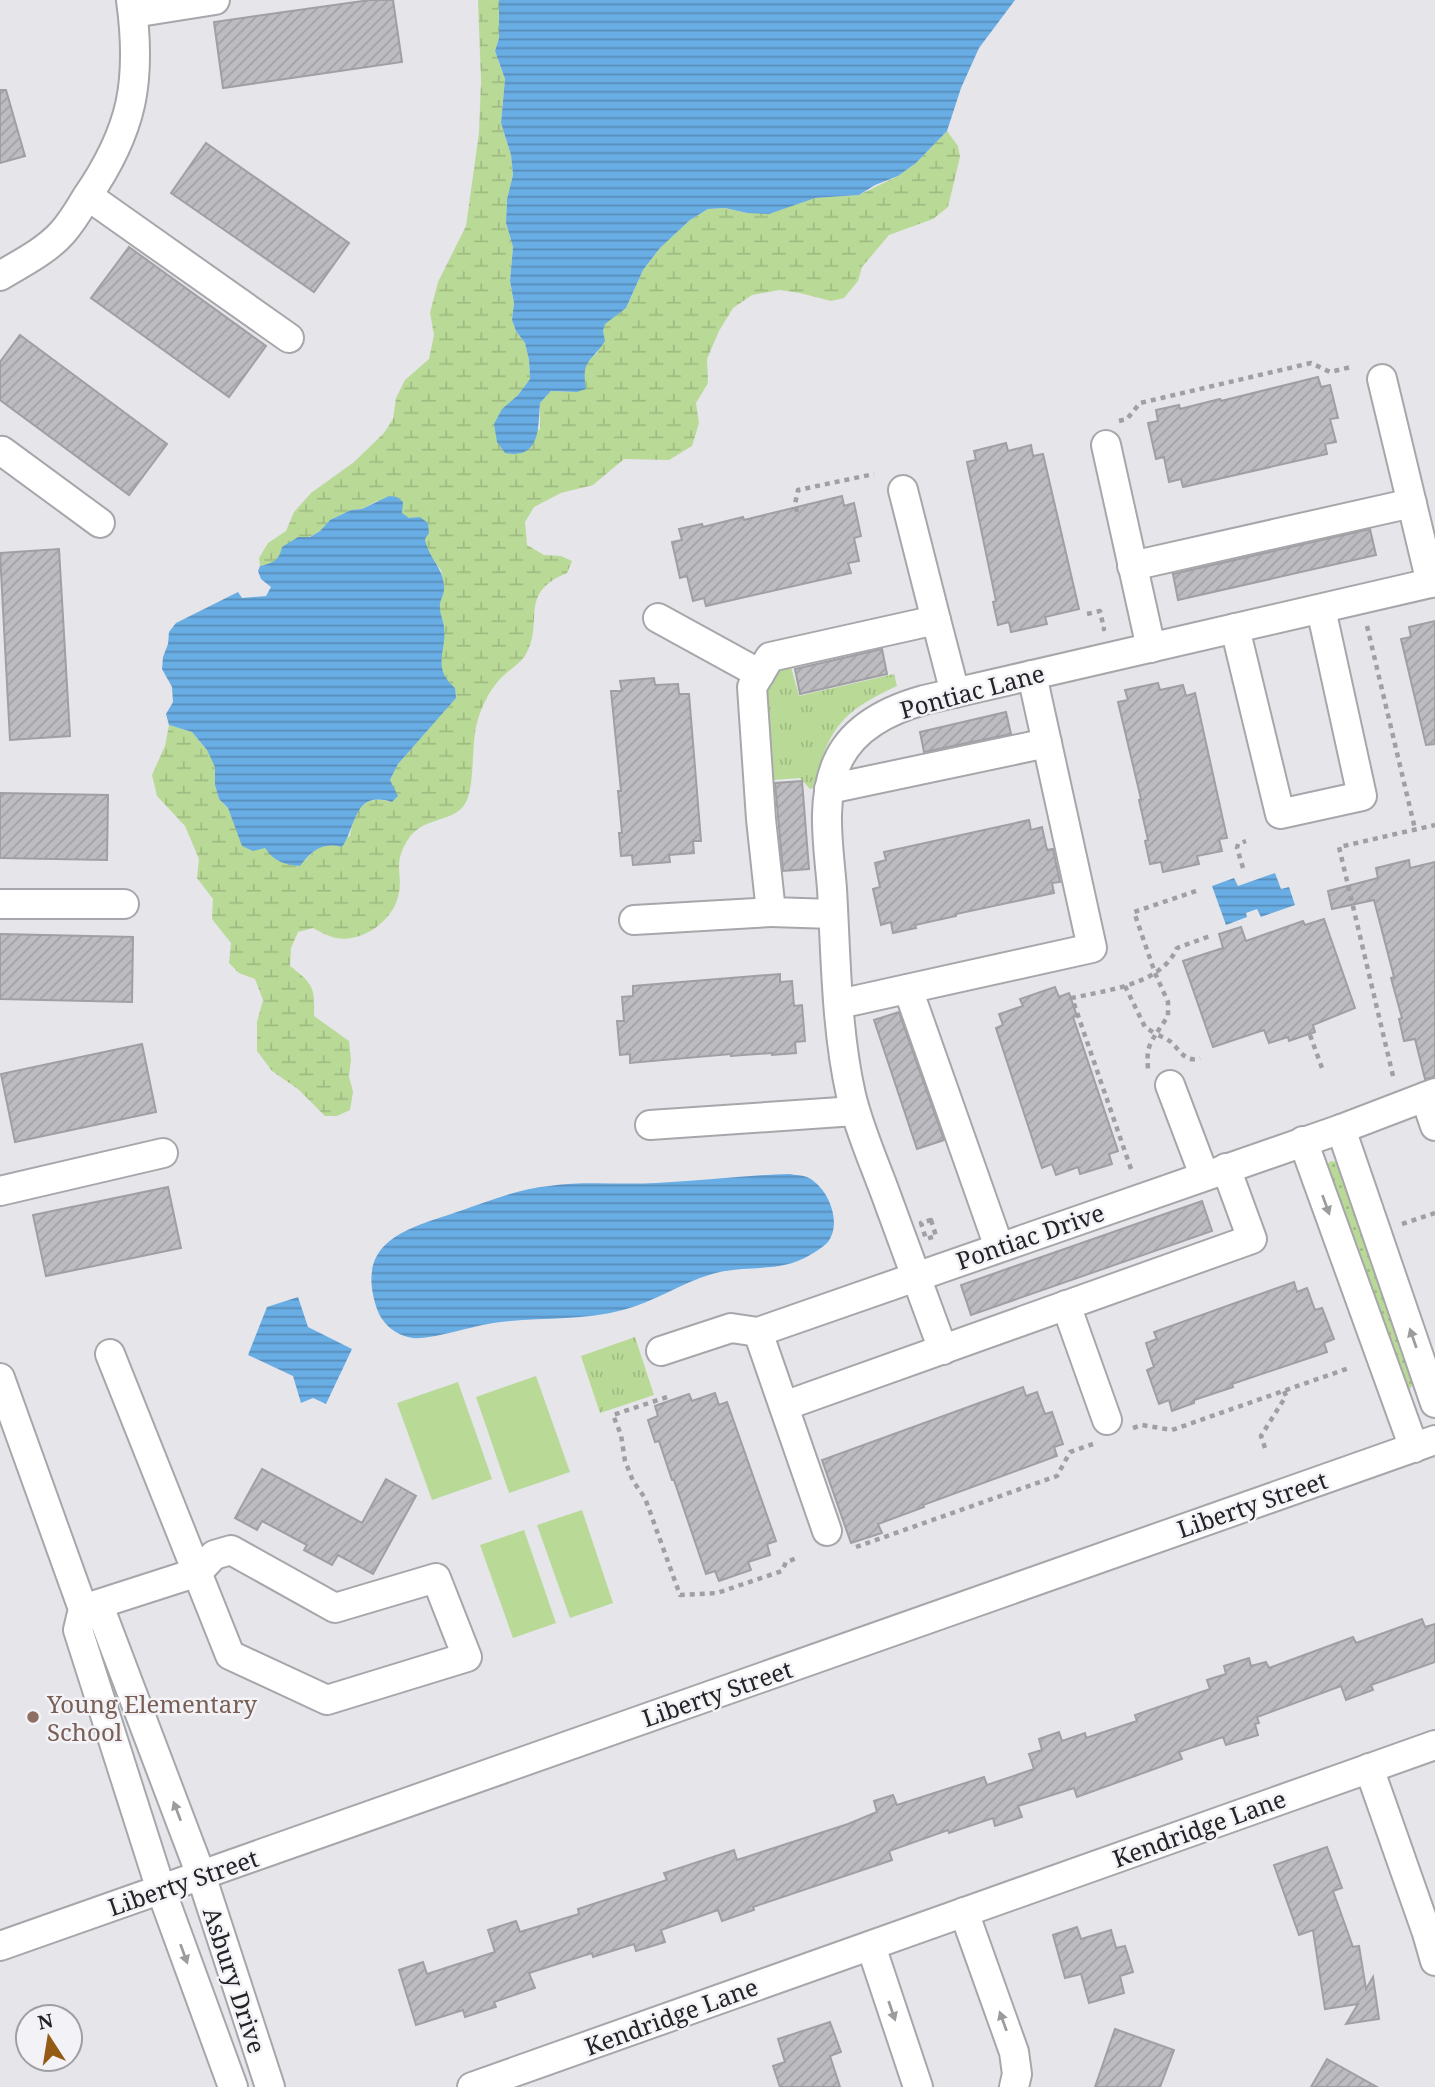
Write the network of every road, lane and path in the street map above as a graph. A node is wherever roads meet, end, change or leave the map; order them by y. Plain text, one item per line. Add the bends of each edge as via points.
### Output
1 (215, 0) edge
2 (132, 7) edge
3 (88, 196) junction
4 (0, 276) edge
5 (289, 338) dead end
6 (1352, 367) dead end
7 (1382, 379) dead end
8 (1111, 433) joint
9 (1, 451) edge
10 (874, 474) dead end
11 (903, 491) dead end
12 (1412, 503) junction
13 (797, 512) dead end
14 (100, 523) dead end
15 (1132, 566) junction
16 (1433, 583) edge
17 (1321, 609) junction
18 (1087, 614) dead end
19 (658, 618) dead end
20 (936, 620) junction
21 (1366, 621) dead end
22 (1235, 628) junction
23 (1091, 631) dead end
24 (1151, 648) junction
25 (760, 674) junction
26 (1032, 675) junction
27 (954, 693) junction
28 (1047, 743) junction
29 (829, 789) junction
30 (1435, 825) edge
31 (1415, 830) junction
32 (1247, 841) dead end
33 (1243, 868) dead end
34 (1196, 891) dead end
35 (0, 904) edge
36 (124, 904) dead end
37 (771, 912) junction
38 (833, 914) junction
39 (635, 920) dead end
40 (1210, 936) dead end
41 (1155, 973) junction
42 (1125, 986) junction
43 (908, 989) junction
44 (839, 1004) junction
45 (1156, 1034) junction
46 (1310, 1035) dead end
47 (1200, 1058) dead end
48 (1322, 1068) dead end
49 (1393, 1076) dead end
50 (1159, 1079) joint
51 (1430, 1095) edge
52 (855, 1111) junction
53 (650, 1125) dead end
54 (1435, 1126) edge
55 (1341, 1129) junction
56 (1303, 1141) junction
57 (163, 1153) dead end
58 (1131, 1168) dead end
59 (1215, 1172) junction
60 (0, 1191) edge
61 (1435, 1213) edge
62 (1402, 1224) dead end
63 (999, 1247) junction
64 (916, 1276) junction
65 (1066, 1305) junction
66 (758, 1332) junction
67 (943, 1350) junction
68 (661, 1351) dead end
69 (110, 1354) dead end
70 (1349, 1368) dead end
71 (0, 1378) edge
72 (1284, 1391) junction
73 (667, 1397) dead end
74 (1435, 1403) edge
75 (784, 1406) junction
76 (8, 1425) edge
77 (1111, 1431) junction
78 (1424, 1444) edge
79 (1265, 1448) dead end
80 (827, 1531) dead end
81 (856, 1547) dead end
82 (797, 1558) dead end
83 (198, 1572) junction
84 (83, 1609) junction
85 (1435, 1745) edge
86 (1369, 1768) junction
87 (201, 1875) junction
88 (161, 1889) junction
89 (964, 1912) junction
90 (0, 1946) edge
91 (871, 1946) junction
92 (1435, 1961) edge
93 (233, 2087) edge
94 (270, 2087) edge
95 (472, 2087) edge
96 (918, 2087) edge
97 (1014, 2087) edge

1 - 2 street
2 - 3 street via 134,95 109,165
3 - 4 street via 61,235
3 - 5 street
6 - 8 path via 1330,372 1311,363 1140,403
7 - 12 street
8 - 15 street
9 - 14 street
10 - 13 path via 799,490
11 - 20 street
12 - 15 street
12 - 16 street
15 - 24 street
16 - 17 street, Pontiac Lane
17 - 22 street, Pontiac Lane
17 - 22 street via 1362,796 1280,814
18 - 23 path via 1100,611 1104,629
19 - 25 street
20 - 25 street via 769,657
20 - 27 street
21 - 31 path
22 - 24 street, Pontiac Lane
24 - 26 street, Pontiac Lane
25 - 37 street via 752,687
26 - 27 street, Pontiac Lane
26 - 28 street
27 - 29 street, Pontiac Lane via 906,705 871,723 846,747
28 - 29 street
28 - 43 street via 1092,948
29 - 38 street, Pontiac Lane
30 - 31 path
31 - 49 path via 1339,847
32 - 33 path via 1237,848
34 - 41 path via 1134,912
35 - 36 street
37 - 38 street
37 - 39 street
38 - 44 street, Pontiac Lane
40 - 41 path via 1177,948 1172,959
41 - 42 path
41 - 45 path via 1168,1002 1168,1016
42 - 45 path via 1145,1027
42 - 58 path via 1072,998
43 - 44 street
43 - 63 street
44 - 52 street, Pontiac Lane
45 - 47 path via 1184,1057
45 - 50 path via 1147,1053
46 - 48 path
50 - 59 street
51 - 54 street
51 - 55 street, Pontiac Drive
52 - 53 street
52 - 64 street, Pontiac Lane
55 - 56 street, Pontiac Drive
74 -> 55 street
56 - 59 street, Pontiac Drive
56 -> 78 street
57 - 60 street
59 - 63 street, Pontiac Drive
59 - 65 street via 1252,1239
61 - 62 path
63 - 64 street, Pontiac Drive
64 - 66 street, Pontiac Drive
64 - 67 street, Pontiac Lane
65 - 67 street
65 - 77 street
66 - 68 street via 731,1328
66 - 75 street
67 - 75 street
69 - 83 street
70 - 72 path
71 - 76 street, Asbury Drive
72 - 77 path via 1172,1430 1142,1425
72 - 79 path via 1286,1396 1261,1436
73 - 82 path via 614,1415 625,1461 645,1498 680,1595 717,1593 782,1571 786,1562
75 - 80 street
76 - 84 street, Asbury Drive
77 - 81 path via 1070,1452 1056,1476
78 - 87 street, Liberty Street
83 - 83 street via 230,1655 327,1700 467,1657 436,1578 335,1608 231,1550 214,1555
83 - 84 street
87 -> 84 street, Asbury Drive via 104,1619
84 - 88 street, Asbury Drive via 78,1630
85 - 86 street, Kendridge Lane
86 - 89 street, Kendridge Lane
86 - 92 street
87 - 88 street, Liberty Street
87 - 94 street, Asbury Drive
88 - 90 street, Liberty Street
88 -> 93 street, Asbury Drive
89 - 91 street, Kendridge Lane
97 -> 89 street via 1014,2052
91 - 95 street, Kendridge Lane
91 -> 96 street

